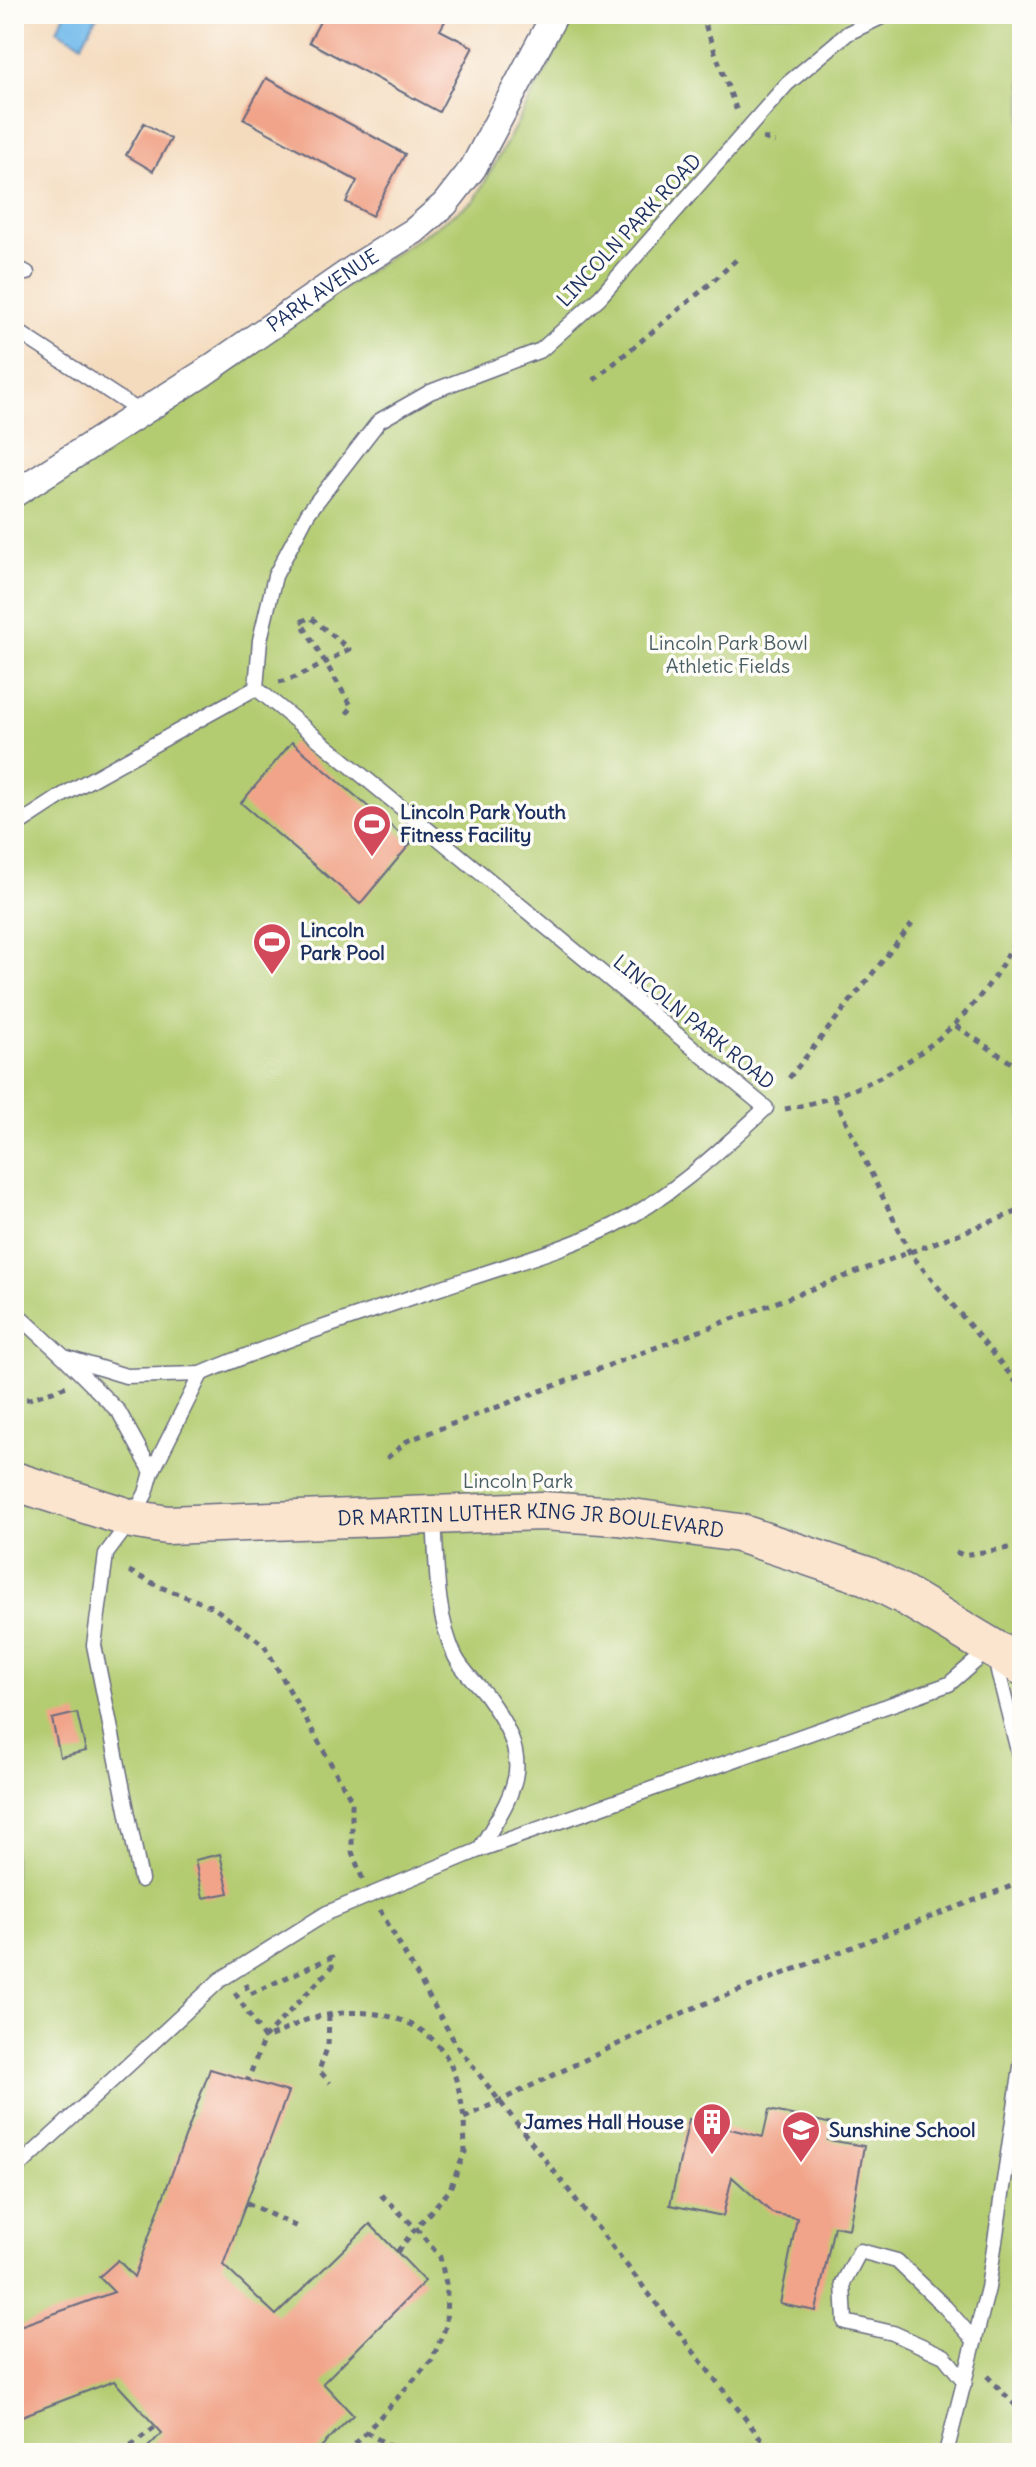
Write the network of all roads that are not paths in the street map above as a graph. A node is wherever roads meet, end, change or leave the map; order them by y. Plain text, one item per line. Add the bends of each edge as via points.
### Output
1 (555, 14) edge
2 (888, 14) edge
3 (23, 335) dead end
4 (142, 413) junction
5 (14, 494) edge
6 (256, 688) junction
7 (14, 827) edge
8 (14, 1311) edge
9 (64, 1357) junction
10 (201, 1374) junction
11 (152, 1472) junction
12 (14, 1481) edge
13 (434, 1515) junction
14 (132, 1519) junction
15 (1007, 1656) edge
16 (1022, 1767) edge
17 (479, 1850) junction
18 (141, 1880) dead end
19 (1022, 2060) edge
20 (14, 2171) edge
21 (975, 2341) junction
22 (965, 2382) junction
23 (946, 2453) edge

1 - 4 street, PARK AVENUE via 473,168 445,204 414,231
2 - 6 lane, LINCOLN PARK ROAD via 848,33 787,84 600,297 541,350 430,392 379,421 308,513 275,576 260,640
3 - 4 lane
4 - 5 street, PARK AVENUE
6 - 7 lane
6 - 10 lane, LINCOLN PARK ROAD via 766,1108 698,1170 613,1226 267,1346
8 - 9 lane, LINCOLN PARK ROAD
9 - 10 lane, LINCOLN PARK ROAD via 126,1376
9 - 11 lane, LINCOLN PARK ROAD via 119,1412
10 - 11 lane
11 - 14 lane
12 - 14 street, DR MARTIN LUTHER KING JR BOULEVARD
13 - 14 street, DR MARTIN LUTHER KING JR BOULEVARD via 167,1525
13 - 15 street, DR MARTIN LUTHER KING JR BOULEVARD via 542,1511 739,1533 867,1576
13 - 17 lane via 438,1591 447,1634 456,1658 511,1734 518,1762 511,1798
14 - 18 lane via 106,1554 94,1645
15 - 16 lane
15 - 17 lane via 949,1684
17 - 20 lane via 327,1913 220,1980
19 - 21 lane via 988,2288
21 - 22 lane
21 - 22 lane via 897,2261 860,2251 843,2283 845,2322 893,2333 944,2356
22 - 23 lane

